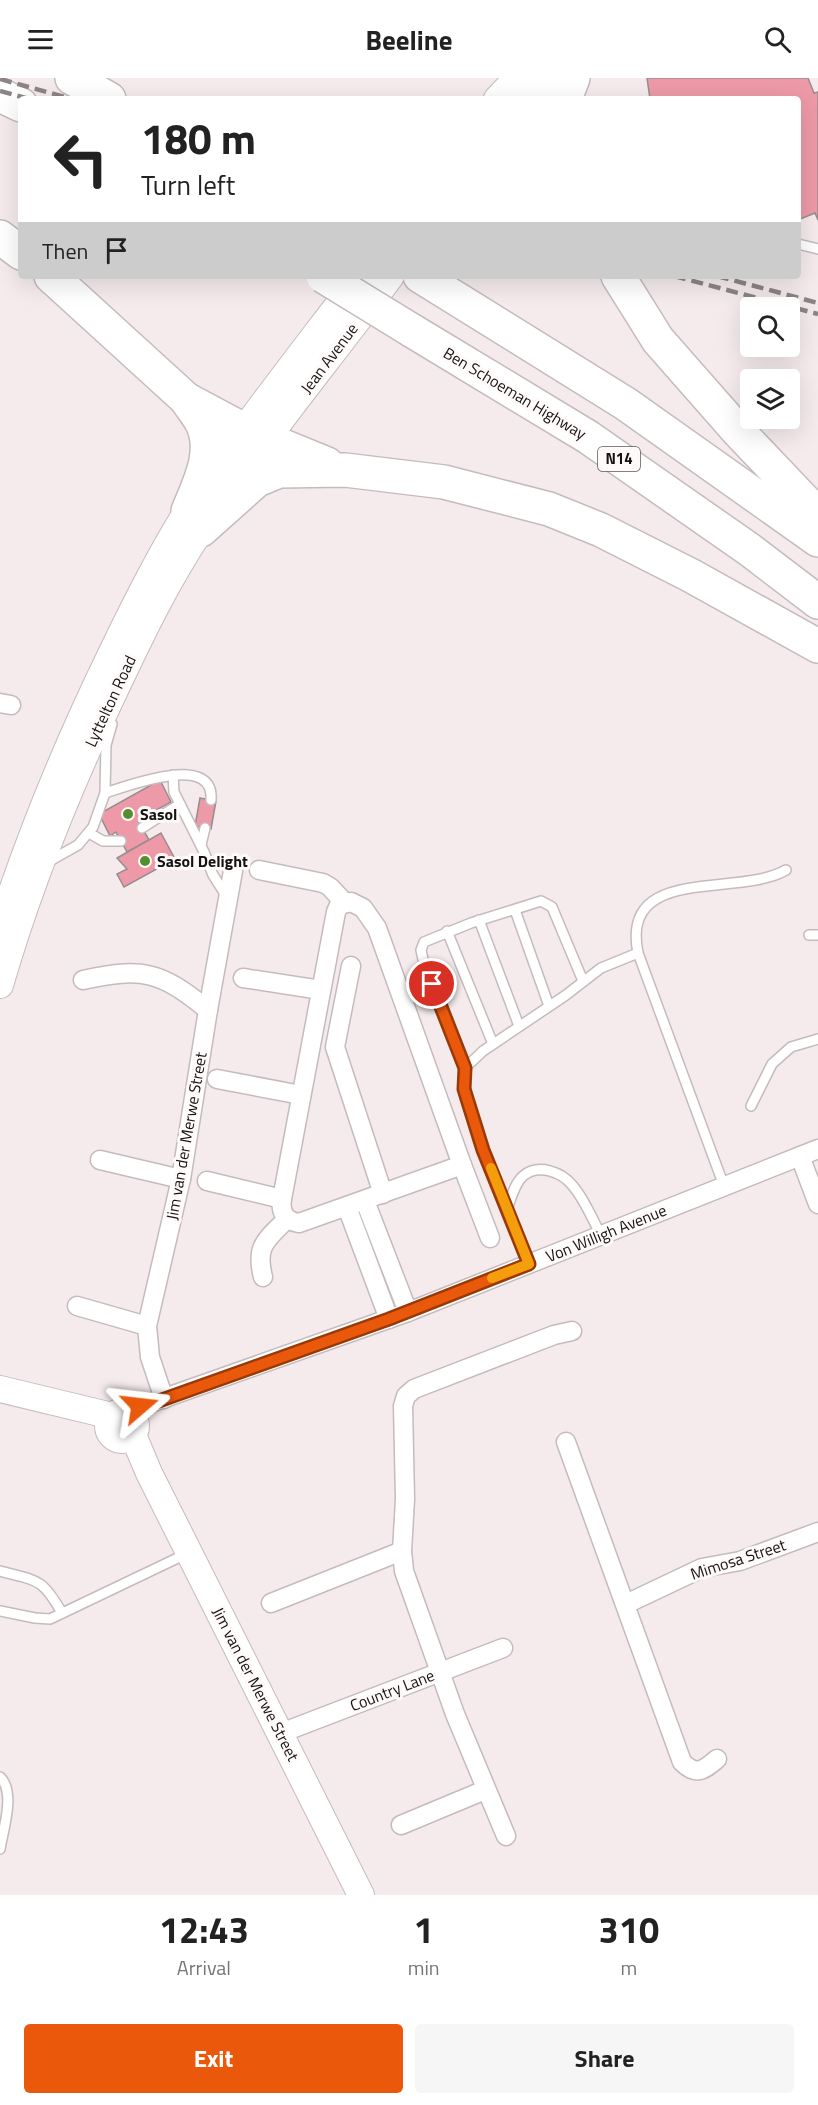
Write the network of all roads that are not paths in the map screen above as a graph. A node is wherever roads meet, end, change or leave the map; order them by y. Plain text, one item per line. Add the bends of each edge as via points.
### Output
1 (72, 78) edge
2 (573, 78) edge
3 (530, 88) edge
4 (0, 95) edge
5 (105, 96) edge
6 (506, 96) edge
7 (566, 96) edge
8 (18, 104) edge
9 (0, 237) edge
10 (801, 245) edge
11 (818, 249) edge
12 (18, 251) edge
13 (54, 279) edge
14 (328, 279) edge
15 (358, 279) edge
16 (388, 279) edge
17 (620, 279) edge
18 (432, 283) edge
19 (186, 399) junction
20 (255, 435) junction
21 (345, 470) junction
22 (818, 515) edge
23 (195, 520) junction
24 (818, 540) edge
25 (818, 602) edge
26 (139, 639) junction
27 (818, 646) edge
28 (172, 775) junction
29 (105, 793) junction
30 (211, 800) dead end
31 (180, 804) junction
32 (142, 828) dead end
33 (206, 828) dead end
34 (89, 833) junction
35 (121, 841) dead end
36 (201, 845) junction
37 (39, 867) junction
38 (260, 870) dead end
39 (786, 870) dead end
40 (233, 871) dead end
41 (228, 900) junction
42 (344, 902) junction
43 (515, 909) junction
44 (479, 920) junction
45 (0, 927) edge
46 (447, 931) junction
47 (638, 953) junction
48 (351, 966) dead end
49 (243, 978) dead end
50 (83, 980) dead end
51 (583, 981) junction
52 (0, 985) edge
53 (321, 990) junction
54 (549, 1006) junction
55 (208, 1010) junction
56 (519, 1026) junction
57 (818, 1039) edge
58 (493, 1044) junction
59 (465, 1068) junction
60 (217, 1079) dead end
61 (301, 1095) junction
62 (751, 1106) dead end
63 (818, 1149) edge
64 (800, 1156) junction
65 (100, 1160) dead end
66 (462, 1165) junction
67 (181, 1179) junction
68 (207, 1181) dead end
69 (724, 1186) junction
70 (383, 1194) junction
71 (282, 1199) junction
72 (365, 1201) junction
73 (818, 1204) edge
74 (347, 1207) junction
75 (507, 1210) junction
76 (286, 1219) junction
77 (601, 1235) junction
78 (490, 1238) dead end
79 (529, 1264) junction
80 (263, 1277) dead end
81 (77, 1306) dead end
82 (408, 1312) junction
83 (389, 1319) junction
84 (147, 1326) junction
85 (572, 1332) dead end
86 (0, 1389) edge
87 (160, 1401) junction
88 (0, 1403) edge
89 (122, 1427) junction
90 (566, 1442) dead end
91 (818, 1532) edge
92 (402, 1551) junction
93 (190, 1553) junction
94 (1, 1572) edge
95 (0, 1584) edge
96 (271, 1603) dead end
97 (626, 1604) junction
98 (0, 1611) edge
99 (62, 1613) junction
100 (503, 1648) dead end
101 (439, 1671) junction
102 (281, 1733) junction
103 (717, 1760) dead end
104 (0, 1777) edge
105 (485, 1790) junction
106 (401, 1825) dead end
107 (506, 1836) dead end
108 (0, 1849) edge
109 (361, 1895) edge

1 - 5 highway
2 - 7 highway
3 - 6 main road
4 - 8 highway
9 - 12 highway
10 - 11 lane
13 - 19 highway
14 - 25 highway, Ben Schoeman Highway / N14, bridge via 588,437
15 - 20 main road, Jean Avenue
16 - 20 main road, Jean Avenue
17 - 22 highway via 658,340
18 - 24 highway via 626,404
19 - 20 highway
19 - 23 highway via 203,424 207,455
20 - 21 highway
20 - 23 main road, Lyttelton Road
21 - 23 highway via 279,471 257,480
21 - 27 highway via 444,482 549,509 680,570
23 - 26 main road, Lyttelton Road
23 - 45 main road, Lyttelton Road via 134,608 87,703 49,791
26 - 29 lane via 106,745
26 - 37 main road, Lyttelton Road
28 - 29 lane
28 - 30 lane via 204,780 210,788
28 - 31 lane via 172,787
29 - 34 lane
31 - 32 lane
31 - 36 lane
33 - 36 lane
34 - 35 lane via 103,841
34 - 37 lane via 78,845
36 - 41 lane
37 - 52 main road, Lyttelton Road
38 - 42 street via 323,883
39 - 47 lane via 772,878 659,896 637,922
40 - 41 street, Jim van der Merwe Street
41 - 55 street, Jim van der Merwe Street
42 - 53 street via 336,912
42 - 66 street via 363,908 377,928
43 - 44 lane
43 - 51 lane via 542,902 552,907
43 - 54 lane
44 - 46 lane
44 - 56 lane
46 - 58 lane
46 - 59 lane via 424,942 421,950
47 - 51 lane via 601,968
47 - 69 lane
48 - 70 street via 335,1047
49 - 53 street
50 - 55 street via 144,973 176,985
51 - 54 lane
53 - 61 street
54 - 56 lane
55 - 67 street, Jim van der Merwe Street
56 - 58 lane
57 - 62 lane via 791,1047 772,1064
58 - 59 lane
59 - 75 lane via 464,1089
60 - 61 street
61 - 71 street
63 - 64 street, Von Willigh Avenue
64 - 69 street, Von Willigh Avenue
64 - 73 street
65 - 67 street
66 - 70 street
66 - 78 street
67 - 84 street, Jim van der Merwe Street
68 - 71 street
69 - 77 street, Von Willigh Avenue
70 - 72 street
71 - 76 street
72 - 74 street
72 - 82 street
74 - 76 street via 299,1223
74 - 83 street
75 - 77 lane via 524,1175 544,1169 572,1184
75 - 79 lane
76 - 80 street via 263,1242 259,1261
77 - 79 street, Von Willigh Avenue
79 - 82 street, Von Willigh Avenue
81 - 84 street
82 - 83 street, Von Willigh Avenue
83 - 87 street, Von Willigh Avenue
84 - 87 street, Jim van der Merwe Street
85 - 92 street via 554,1335 428,1383 406,1396 402,1421
86 - 89 main road
87 - 89 street, Von Willigh Avenue via 149,1402
88 - 89 main road
89 - 93 main road, Jim van der Merwe Street via 137,1463 149,1473
90 - 97 street
91 - 97 street, Mimosa Street via 740,1561 702,1568
92 - 96 street
92 - 101 street via 408,1586
93 - 99 lane
93 - 102 main road, Jim van der Merwe Street
94 - 95 lane
94 - 99 lane via 46,1586
97 - 103 street via 682,1761 690,1770 697,1771
98 - 99 lane via 35,1618
100 - 101 street, Country Lane
101 - 102 street, Country Lane
101 - 105 street
102 - 109 main road, Jim van der Merwe Street
104 - 108 lane via 8,1797
105 - 106 street
105 - 107 street

